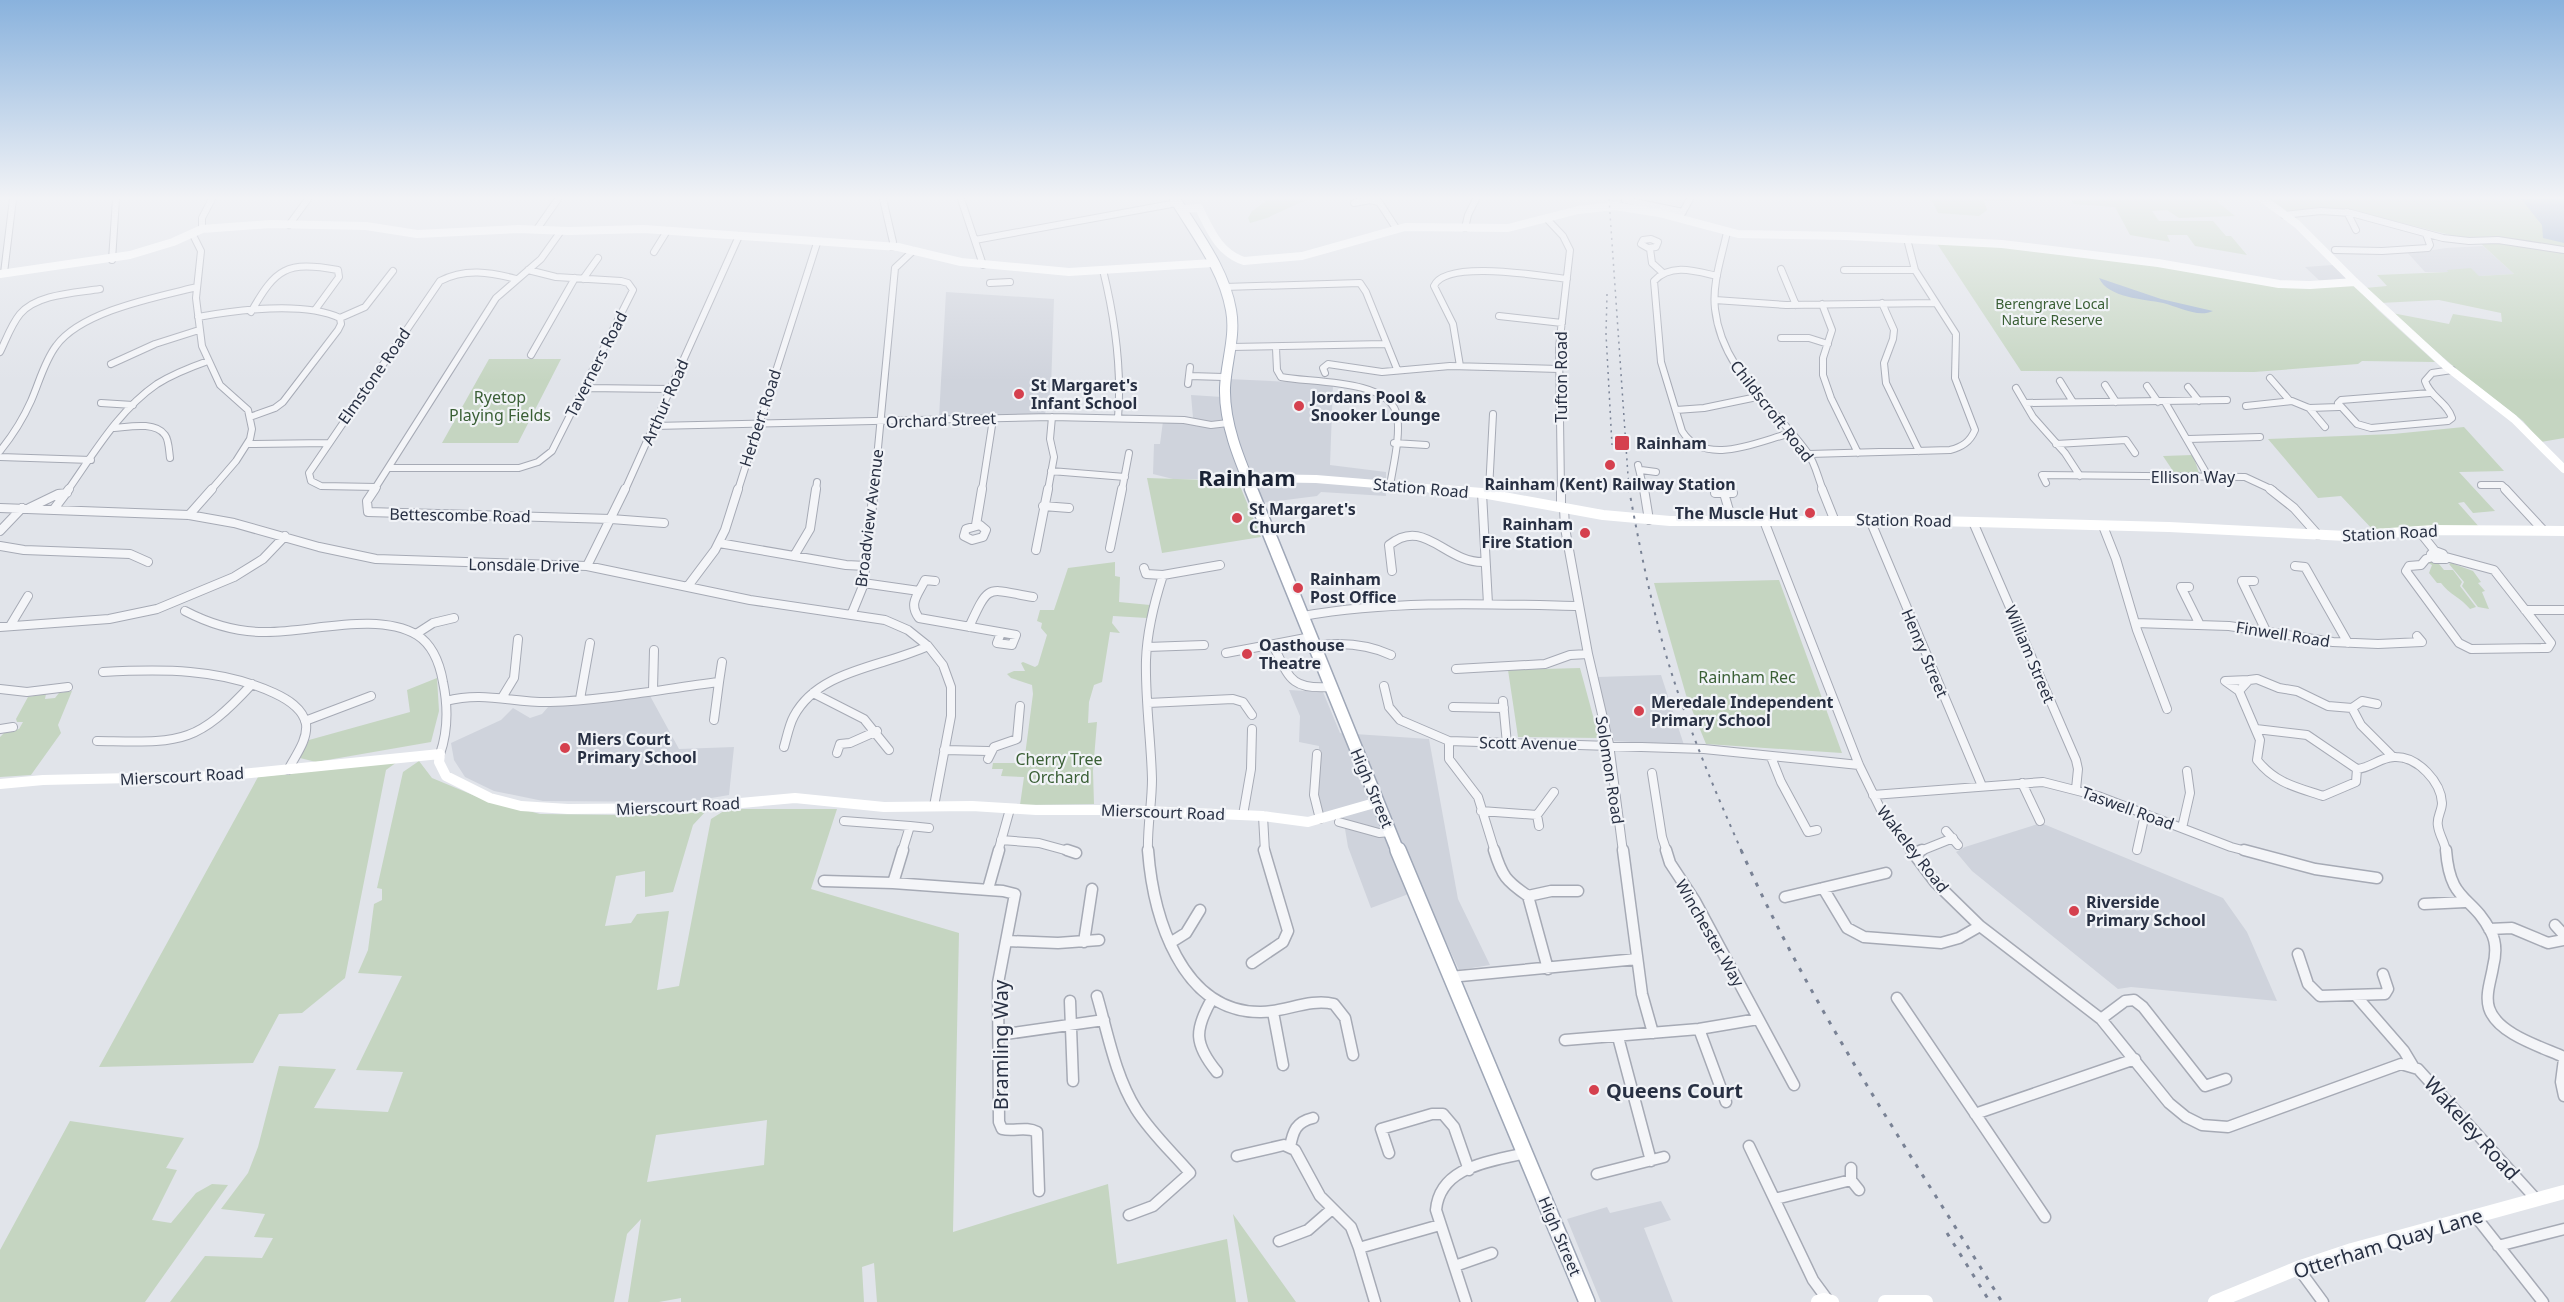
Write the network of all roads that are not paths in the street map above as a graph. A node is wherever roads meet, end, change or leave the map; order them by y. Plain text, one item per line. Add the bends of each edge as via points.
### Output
1 (112, 260) edge
2 (200, 260) edge
3 (539, 260) edge
4 (597, 260) edge
5 (728, 260) edge
6 (812, 260) edge
7 (904, 260) edge
8 (946, 260) edge
9 (981, 260) edge
10 (1211, 260) edge
11 (1568, 260) edge
12 (1651, 260) edge
13 (1721, 260) edge
14 (1912, 260) edge
15 (2133, 260) edge
16 (2333, 260) edge
17 (1213, 263) junction
18 (983, 265) junction
19 (997, 266) junction
20 (1781, 269) dead end
21 (528, 270) junction
22 (1103, 270) junction
23 (1844, 270) dead end
24 (1915, 270) junction
25 (393, 271) dead end
26 (1663, 273) junction
27 (2, 274) edge
28 (1717, 276) junction
29 (575, 278) junction
30 (516, 279) junction
31 (583, 279) junction
32 (1568, 279) junction
33 (998, 282) junction
34 (1010, 282) dead end
35 (2355, 282) junction
36 (990, 283) dead end
37 (197, 287) junction
38 (1224, 287) junction
39 (100, 289) dead end
40 (1715, 300) junction
41 (1882, 303) junction
42 (1935, 303) junction
43 (1822, 304) junction
44 (1796, 305) junction
45 (315, 310) junction
46 (251, 312) junction
47 (198, 316) junction
48 (1499, 316) dead end
49 (340, 318) junction
50 (1562, 323) junction
51 (199, 330) junction
52 (1780, 338) dead end
53 (1385, 344) junction
54 (1828, 344) junction
55 (1231, 347) junction
56 (1276, 348) junction
57 (0, 352) edge
58 (531, 355) dead end
59 (208, 361) junction
60 (111, 364) dead end
61 (1460, 366) junction
62 (1190, 367) dead end
63 (1397, 369) junction
64 (1559, 369) junction
65 (2452, 370) junction
66 (1325, 373) dead end
67 (1224, 377) junction
68 (2270, 378) dead end
69 (2059, 384) dead end
70 (2105, 385) dead end
71 (2146, 386) dead end
72 (2188, 387) dead end
73 (584, 388) junction
74 (2016, 388) dead end
75 (670, 389) junction
76 (2430, 393) junction
77 (1757, 397) junction
78 (2227, 400) dead end
79 (2199, 401) junction
80 (2290, 401) junction
81 (2073, 402) junction
82 (2116, 402) junction
83 (2161, 402) junction
84 (101, 403) dead end
85 (2025, 403) junction
86 (133, 405) junction
87 (2246, 406) dead end
88 (2339, 407) junction
89 (2309, 408) junction
90 (1676, 410) junction
91 (1493, 414) dead end
92 (250, 417) junction
93 (1052, 417) junction
94 (1118, 418) junction
95 (993, 419) junction
96 (880, 422) junction
97 (1228, 423) junction
98 (759, 425) junction
99 (654, 426) junction
100 (2325, 427) dead end
101 (114, 428) junction
102 (1791, 433) junction
103 (2260, 437) dead end
104 (2188, 439) junction
105 (328, 443) junction
106 (1394, 443) junction
107 (247, 444) junction
108 (2056, 444) junction
109 (1423, 448) dead end
110 (0, 451) edge
111 (1919, 451) junction
112 (1129, 453) dead end
113 (1858, 453) junction
114 (2135, 453) dead end
115 (1809, 454) junction
116 (0, 457) edge
117 (170, 458) dead end
118 (92, 460) junction
119 (389, 468) junction
120 (2564, 469) edge
121 (1051, 471) junction
122 (1656, 472) dead end
123 (2080, 476) junction
124 (2208, 476) junction
125 (1125, 477) junction
126 (1247, 478) junction
127 (2045, 479) dead end
128 (817, 482) dead end
129 (2481, 485) dead end
130 (1390, 486) junction
131 (376, 487) junction
132 (1715, 492) dead end
133 (67, 493) junction
134 (1724, 493) junction
135 (1733, 493) dead end
136 (1485, 494) junction
137 (1043, 506) junction
138 (1562, 507) junction
139 (0, 508) edge
140 (26, 508) junction
141 (1069, 508) dead end
142 (54, 509) junction
143 (189, 515) junction
144 (611, 519) junction
145 (1834, 519) junction
146 (1648, 520) junction
147 (1870, 520) junction
148 (1732, 521) junction
149 (1764, 521) junction
150 (1973, 522) junction
151 (664, 523) dead end
152 (976, 525) dead end
153 (2103, 526) junction
154 (2543, 530) junction
155 (0, 531) edge
156 (2419, 531) junction
157 (2564, 531) edge
158 (2318, 535) junction
159 (285, 536) junction
160 (719, 543) junction
161 (0, 546) edge
162 (1039, 547) dead end
163 (1110, 548) dead end
164 (2434, 554) junction
165 (794, 556) junction
166 (148, 562) dead end
167 (1485, 562) junction
168 (1220, 565) dead end
169 (587, 566) junction
170 (866, 566) junction
171 (2295, 567) dead end
172 (1144, 568) dead end
173 (1392, 571) dead end
174 (1163, 575) junction
175 (935, 581) dead end
176 (2254, 582) dead end
177 (863, 583) junction
178 (688, 586) junction
179 (2189, 587) dead end
180 (920, 591) junction
181 (28, 596) dead end
182 (1034, 597) dead end
183 (1488, 604) junction
184 (1579, 606) junction
185 (2564, 609) edge
186 (2525, 610) junction
187 (185, 611) dead end
188 (852, 613) junction
189 (1303, 616) junction
190 (454, 618) dead end
191 (2135, 623) junction
192 (2200, 625) junction
193 (10, 626) junction
194 (0, 627) edge
195 (969, 627) junction
196 (1001, 633) dead end
197 (2267, 633) junction
198 (416, 634) junction
199 (2417, 636) dead end
200 (518, 639) dead end
201 (1313, 641) junction
202 (590, 643) dead end
203 (2348, 643) junction
204 (1204, 645) dead end
205 (1273, 645) junction
206 (928, 646) junction
207 (1147, 647) junction
208 (654, 650) dead end
209 (1226, 653) dead end
210 (1588, 654) junction
211 (1391, 655) dead end
212 (722, 662) dead end
213 (1456, 669) dead end
214 (103, 672) dead end
215 (2249, 680) junction
216 (719, 682) junction
217 (252, 684) junction
218 (1384, 686) dead end
219 (68, 687) dead end
220 (1330, 687) junction
221 (0, 689) edge
222 (653, 690) junction
223 (2239, 691) junction
224 (813, 693) junction
225 (371, 696) dead end
226 (503, 696) junction
227 (580, 699) junction
228 (446, 701) junction
229 (1148, 703) junction
230 (2377, 704) dead end
231 (1020, 706) dead end
232 (1453, 707) dead end
233 (2352, 708) junction
234 (2168, 709) dead end
235 (1252, 715) dead end
236 (714, 720) dead end
237 (305, 721) junction
238 (14, 727) dead end
239 (0, 729) edge
240 (1252, 729) dead end
241 (2256, 729) junction
242 (877, 731) junction
243 (97, 741) dead end
244 (1449, 741) junction
245 (1508, 744) junction
246 (1609, 744) junction
247 (784, 747) dead end
248 (889, 750) dead end
249 (944, 750) junction
250 (837, 753) dead end
251 (440, 754) junction
252 (1317, 754) dead end
253 (2392, 756) junction
254 (1771, 757) junction
255 (1859, 765) junction
256 (2357, 769) junction
257 (288, 770) junction
258 (2187, 771) dead end
259 (1652, 773) dead end
260 (2022, 783) junction
261 (0, 784) edge
262 (1982, 786) junction
263 (2076, 789) junction
264 (1554, 792) dead end
265 (1873, 795) junction
266 (1378, 802) junction
267 (934, 806) junction
268 (1010, 809) junction
269 (1481, 811) junction
270 (1150, 812) junction
271 (2145, 814) junction
272 (1243, 815) junction
273 (1537, 815) junction
274 (1263, 816) junction
275 (1320, 819) junction
276 (844, 821) dead end
277 (2040, 821) dead end
278 (1339, 822) dead end
279 (910, 826) junction
280 (1539, 826) dead end
281 (929, 828) dead end
282 (2182, 828) junction
283 (1817, 830) dead end
284 (1390, 832) junction
285 (1952, 838) dead end
286 (1001, 840) junction
287 (2137, 850) dead end
288 (1076, 853) dead end
289 (1913, 854) junction
290 (1886, 873) dead end
291 (2377, 878) dead end
292 (824, 881) dead end
293 (893, 883) junction
294 (1823, 888) junction
295 (988, 889) junction
296 (1092, 889) dead end
297 (1578, 891) dead end
298 (1528, 896) junction
299 (1785, 897) dead end
300 (2465, 902) junction
301 (2424, 904) dead end
302 (1200, 910) dead end
303 (2555, 925) dead end
304 (1980, 926) junction
305 (2489, 929) junction
306 (2564, 935) edge
307 (1099, 940) dead end
308 (2564, 940) edge
309 (1008, 941) junction
310 (1083, 942) junction
311 (1170, 943) junction
312 (2298, 954) dead end
313 (1637, 959) junction
314 (1252, 963) dead end
315 (1548, 969) junction
316 (2383, 974) dead end
317 (1449, 977) junction
318 (1097, 996) dead end
319 (2357, 997) junction
320 (1897, 998) dead end
321 (1212, 999) junction
322 (1070, 1001) dead end
323 (1273, 1012) junction
324 (1758, 1019) junction
325 (2101, 1019) junction
326 (1104, 1020) junction
327 (1070, 1025) junction
328 (1699, 1029) junction
329 (1653, 1033) junction
330 (999, 1035) junction
331 (1618, 1037) junction
332 (1564, 1040) dead end
333 (1353, 1054) dead end
334 (2564, 1058) edge
335 (2134, 1059) junction
336 (1283, 1065) dead end
337 (2413, 1066) junction
338 (1217, 1072) dead end
339 (2226, 1079) dead end
340 (1073, 1081) dead end
341 (1794, 1085) dead end
342 (2564, 1096) edge
343 (1726, 1102) dead end
344 (1975, 1114) junction
345 (1313, 1118) dead end
346 (1749, 1146) dead end
347 (1290, 1147) junction
348 (1389, 1153) dead end
349 (1525, 1153) junction
350 (1237, 1156) dead end
351 (1664, 1157) dead end
352 (1651, 1161) junction
353 (1851, 1168) dead end
354 (1469, 1170) junction
355 (1598, 1174) dead end
356 (1851, 1180) junction
357 (1859, 1190) dead end
358 (1039, 1191) dead end
359 (2564, 1192) edge
360 (2536, 1198) junction
361 (1775, 1199) junction
362 (1332, 1209) junction
363 (1129, 1215) dead end
364 (2045, 1217) dead end
365 (2476, 1217) junction
366 (1440, 1225) junction
367 (2564, 1229) edge
368 (1279, 1241) dead end
369 (2498, 1246) junction
370 (1359, 1248) junction
371 (1492, 1253) dead end
372 (1455, 1266) junction
373 (2298, 1268) junction
374 (1375, 1302) edge
375 (1466, 1302) edge
376 (1587, 1302) edge
377 (1823, 1302) edge
378 (1885, 1302) edge
379 (1926, 1302) edge
380 (2215, 1302) edge
381 (2323, 1302) edge
382 (2543, 1302) edge

1 - 27 street
2 - 37 street
3 - 21 street, Bettescombe Road
4 - 31 street
5 - 75 street, Arthur Road
6 - 98 street, Herbert Road
7 - 96 street, Broadview Avenue via 895,268
8 - 18 street
9 - 18 street
10 - 17 main road, High Street
11 - 32 street, Tufton Road
12 - 26 street
13 - 28 street, Childscroft Road
14 - 24 street
15 - 35 street via 2279,284
16 - 35 street
17 - 22 street
17 - 38 main road, High Street
18 - 19 street
19 - 22 street via 1069,272
19 - 33 street
20 - 44 street
21 - 29 street, Taverners Road
21 - 30 street, Bettescombe Road
22 - 94 street via 1118,364
23 - 24 street
24 - 42 street
25 - 49 street via 365,307
26 - 28 street via 1680,270
26 - 90 street via 1654,282 1661,362
28 - 40 street, Childscroft Road
29 - 31 street, Taverners Road
29 - 58 street
30 - 105 street, Elmstone Road via 469,272 440,282
30 - 119 street, Bettescombe Road via 492,304
31 - 73 street, Taverners Road via 621,281 633,290
32 - 50 street, Tufton Road
32 - 61 street via 1491,272 1450,273 1440,277 1434,286 1454,321
33 - 34 street
33 - 36 street
35 - 65 street
37 - 47 street
37 - 110 street via 94,319 65,335 54,350 22,422
38 - 53 street via 1342,283 1367,295
38 - 55 main road, High Street via 1231,311
39 - 57 street via 31,306 20,314
40 - 44 street
40 - 77 street, Childscroft Road via 1724,344
41 - 42 street
41 - 43 street
41 - 111 street via 1894,335 1883,373
42 - 111 street via 1956,334 1955,378 1975,430 1960,448
43 - 44 street
43 - 54 street via 1832,330
45 - 46 street
45 - 46 street via 339,277 338,270 280,270 272,276
45 - 49 street
46 - 47 street
47 - 51 street
48 - 50 street
49 - 92 street via 338,330 283,402
50 - 64 street, Tufton Road
51 - 59 street
51 - 60 street
52 - 54 street via 1809,338
53 - 56 street
53 - 63 street
54 - 113 street via 1824,375
55 - 56 street
55 - 67 main road, High Street
56 - 106 street via 1281,377 1345,385 1388,401 1397,414
59 - 86 street via 158,384
59 - 92 street via 220,385 244,405
61 - 63 street
61 - 64 street
62 - 67 street via 1189,380
63 - 66 street via 1382,372 1328,364 1323,368
64 - 138 street, Tufton Road
65 - 76 street via 2427,377 2425,383
65 - 120 street via 2514,419
67 - 97 main road, High Street
68 - 80 street
69 - 81 street
70 - 82 street
71 - 83 street
72 - 79 street
73 - 75 street
73 - 119 street, Taverners Road via 552,451 530,466
74 - 85 street
75 - 99 street, Arthur Road
76 - 88 street via 2341,400
76 - 88 street via 2451,412 2452,418 2372,428 2357,424
77 - 90 street via 1702,409
77 - 102 street, Childscroft Road
78 - 79 street
79 - 83 street
80 - 87 street
80 - 89 street
81 - 82 street
81 - 85 street
82 - 83 street
83 - 104 street
84 - 86 street
85 - 108 street
86 - 101 street
88 - 89 street
89 - 100 street
90 - 102 street via 1686,438 1711,451
91 - 136 street
92 - 107 street via 252,434
93 - 94 street, Orchard Street
93 - 95 street, Orchard Street
93 - 121 street
94 - 97 street, Orchard Street
95 - 96 street, Orchard Street
95 - 152 street
96 - 98 street, Orchard Street
96 - 170 street, Broadview Avenue
97 - 126 main road, High Street
98 - 99 street, Orchard Street
98 - 160 street, Herbert Road
99 - 144 street, Arthur Road
101 - 117 street via 161,429 167,436
101 - 118 street
102 - 115 street, Childscroft Road
103 - 104 street
104 - 124 street
105 - 107 street
105 - 131 street, Elmstone Road via 309,473 313,483
106 - 109 street
106 - 130 street
107 - 143 street
108 - 114 street via 2126,440
108 - 123 street
111 - 113 street
112 - 125 street
113 - 115 street
115 - 145 street, Childscroft Road
116 - 118 street
118 - 133 street
119 - 131 street, Bettescombe Road
121 - 125 street
121 - 137 street
122 - 146 street via 1640,468
123 - 124 street, Ellison Way
123 - 127 street, Ellison Way
124 - 158 street, Ellison Way via 2245,477 2273,489
125 - 163 street
126 - 130 street, Station Road
126 - 189 main road, High Street
128 - 165 street via 810,529
129 - 154 street via 2502,485
130 - 136 street, Station Road
131 - 144 street, Bettescombe Road via 366,505 371,513
132 - 134 street
133 - 140 street
133 - 142 street
134 - 135 street
134 - 148 street
136 - 138 street, Station Road
136 - 167 street
137 - 141 street
137 - 162 street
138 - 146 street, Station Road
138 - 184 street, Solomon Road
139 - 140 street, Lonsdale Drive
140 - 142 street, Lonsdale Drive
140 - 155 street
142 - 143 street, Lonsdale Drive
143 - 159 street, Lonsdale Drive
144 - 151 street
144 - 169 street, Arthur Road
145 - 147 street, Station Road
145 - 149 street, Station Road
146 - 148 street, Station Road
147 - 150 street, Station Road
147 - 262 street, Henry Street
148 - 149 street, Station Road
149 - 255 street, Wakeley Road
150 - 153 street, Station Road
150 - 263 street, William Street via 2076,760
153 - 158 street, Station Road
153 - 191 street
154 - 156 street, Station Road
154 - 157 street, Station Road
156 - 158 street, Station Road
156 - 164 street
159 - 169 street, Lonsdale Drive via 357,556 395,561
159 - 193 street via 263,559 241,573 153,609 124,617
160 - 165 street
160 - 178 street, Herbert Road
161 - 166 street via 130,554
164 - 186 street via 2493,570
164 - 186 street via 2406,571 2459,643 2470,648 2548,648 2551,643
165 - 170 street
167 - 173 street via 1466,561 1428,539 1410,536 1389,545
167 - 183 street
168 - 174 street
169 - 178 street, Lonsdale Drive
170 - 177 street, Broadview Avenue
171 - 203 street via 2305,567
172 - 174 street via 1146,574
174 - 207 street
175 - 180 street via 926,579
176 - 197 street via 2242,581
177 - 180 street
177 - 188 street, Broadview Avenue
178 - 188 street, Lonsdale Drive via 750,600
179 - 192 street via 2181,587
180 - 195 street via 912,607 919,618
181 - 193 street
182 - 195 street via 988,591
183 - 184 street
183 - 189 street via 1341,609
184 - 210 street, Solomon Road
185 - 186 street
187 - 198 street via 210,623 251,632 372,626
188 - 206 street, Lonsdale Drive via 898,624
189 - 201 main road, High Street
190 - 198 street via 433,622
191 - 192 street, Finwell Road
191 - 234 street
192 - 197 street, Finwell Road
193 - 194 street
195 - 196 street
197 - 203 street, Finwell Road
198 - 228 street via 434,657
199 - 203 street, Finwell Road via 2422,642
200 - 226 street via 514,678
201 - 205 street
201 - 211 street via 1385,648
201 - 220 main road, High Street
202 - 227 street
204 - 207 street
205 - 209 street
205 - 220 street via 1290,680 1300,688
206 - 224 street via 902,659 838,677
206 - 249 street, Lonsdale Drive via 943,665 953,697
207 - 229 street
208 - 222 street
210 - 213 street via 1570,655 1545,664 1469,665
210 - 246 street, Solomon Road
212 - 216 street
214 - 217 street via 186,671
215 - 223 street
215 - 223 street via 2225,681
215 - 233 street via 2297,691 2328,706
216 - 222 street
216 - 236 street
217 - 237 street via 289,701
217 - 243 street via 226,711 191,735 163,740
218 - 244 street, Scott Avenue via 1389,707 1400,720
219 - 221 street via 27,692
220 - 266 main road, High Street
222 - 227 street
223 - 241 street
224 - 242 street via 854,711
224 - 247 street via 795,712
225 - 237 street
226 - 227 street via 544,702
226 - 228 street via 469,694
228 - 251 street
229 - 235 street via 1233,699 1244,702
229 - 270 street
230 - 233 street via 2362,701
231 - 249 street via 1017,739 992,746 988,755
232 - 245 street via 1503,704
233 - 253 street via 2361,725
237 - 257 street via 304,736
238 - 239 street
240 - 272 street via 1251,769
241 - 256 street via 2307,735
241 - 256 street via 2260,740 2256,757 2259,764 2271,777 2285,783 2326,796 2356,782
242 - 248 street
242 - 250 street via 840,744
244 - 245 street, Scott Avenue
244 - 269 street via 1451,764 1473,787
245 - 246 street, Scott Avenue
246 - 254 street, Scott Avenue
246 - 313 street, Solomon Road
249 - 267 street, Lonsdale Drive
251 - 257 street, Mierscourt Road
251 - 267 street, Mierscourt Road via 442,770 454,781 490,798 521,806 653,810 795,798 865,806
252 - 275 street via 1313,795
253 - 256 street
253 - 300 street via 2419,765 2434,784 2442,802 2437,825 2444,839 2448,874
254 - 255 street, Scott Avenue
254 - 283 street via 1808,832
255 - 265 street, Wakeley Road
257 - 261 street, Mierscourt Road via 188,778
258 - 282 street via 2190,789
259 - 324 street, Winchester Way via 1670,863 1695,901
260 - 262 street, Taswell Road
260 - 263 street, Taswell Road via 2050,783
260 - 277 street
262 - 265 street, Taswell Road
263 - 271 street, Taswell Road
264 - 273 street
265 - 289 street, Wakeley Road
266 - 275 street, Mierscourt Road
266 - 284 main road, High Street
267 - 268 street, Mierscourt Road
268 - 270 street, Mierscourt Road
268 - 286 street
269 - 273 street
269 - 298 street via 1501,873
270 - 272 street, Mierscourt Road
270 - 311 street via 1147,835 1152,878
271 - 282 street, Taswell Road
271 - 287 street
272 - 274 street, Mierscourt Road
273 - 280 street
274 - 275 street, Mierscourt Road via 1303,822
274 - 314 street via 1264,849 1288,931 1283,942
276 - 279 street
278 - 284 street
279 - 281 street
279 - 293 street
282 - 291 street, Taswell Road via 2231,847 2337,873
284 - 317 main road, High Street
285 - 289 street
286 - 288 street via 1032,842
286 - 295 street
289 - 304 street, Wakeley Road
290 - 294 street
292 - 293 street, Bramling Way
293 - 295 street, Bramling Way
294 - 299 street
294 - 304 street via 1847,928 1864,937 1941,943
295 - 309 street, Bramling Way via 1015,894
296 - 310 street
297 - 298 street
298 - 315 street
300 - 301 street
300 - 305 street
302 - 311 street via 1186,933
303 - 306 street
304 - 325 street, Wakeley Road
305 - 308 street via 2510,928 2548,943
305 - 334 street via 2495,947 2488,1002 2492,1014 2510,1030
307 - 310 street
309 - 310 street
309 - 330 street, Bramling Way via 998,983
311 - 321 street via 1186,975
312 - 319 street via 2308,984 2320,996
313 - 315 street
313 - 329 street, Solomon Road
315 - 317 street
316 - 319 street via 2388,992
317 - 349 main road, High Street
318 - 326 street
319 - 337 street
320 - 344 street
321 - 323 street via 1241,1011
321 - 338 street via 1197,1036 1202,1052
322 - 327 street
323 - 333 street via 1316,1003 1334,1004 1345,1018
323 - 336 street
324 - 328 street
324 - 341 street, Winchester Way
325 - 335 street, Wakeley Road
325 - 339 street via 2125,1001 2134,1000 2205,1086
326 - 327 street
326 - 363 street via 1119,1072 1135,1108 1190,1173 1153,1206
327 - 330 street
327 - 340 street
328 - 329 street
328 - 343 street
329 - 331 street
330 - 358 street, Bramling Way via 1000,1126 1006,1131 1036,1130
331 - 332 street
331 - 352 street
334 - 342 street
335 - 337 street, Wakeley Road via 2169,1103 2194,1121 2214,1127 2246,1121 2401,1064
335 - 344 street
337 - 360 street, Wakeley Road
344 - 364 street
345 - 347 street via 1301,1120 1293,1127
346 - 361 street
347 - 350 street via 1276,1146
347 - 362 street
348 - 354 street via 1381,1129 1443,1114 1454,1127
349 - 354 street
349 - 376 main road, High Street
351 - 352 street
352 - 355 street
353 - 356 street
354 - 366 street via 1452,1176 1438,1191 1435,1203
356 - 357 street
356 - 361 street
359 - 360 street, Otterham Quay Lane
360 - 365 street, Otterham Quay Lane
361 - 377 street
362 - 368 street via 1303,1235
362 - 370 street via 1351,1227
365 - 369 street
365 - 373 street, Otterham Quay Lane
366 - 370 street
366 - 372 street
367 - 369 street
369 - 382 street
370 - 374 street
371 - 372 street
372 - 375 street
373 - 380 street, Otterham Quay Lane
373 - 381 street
378 - 379 street

